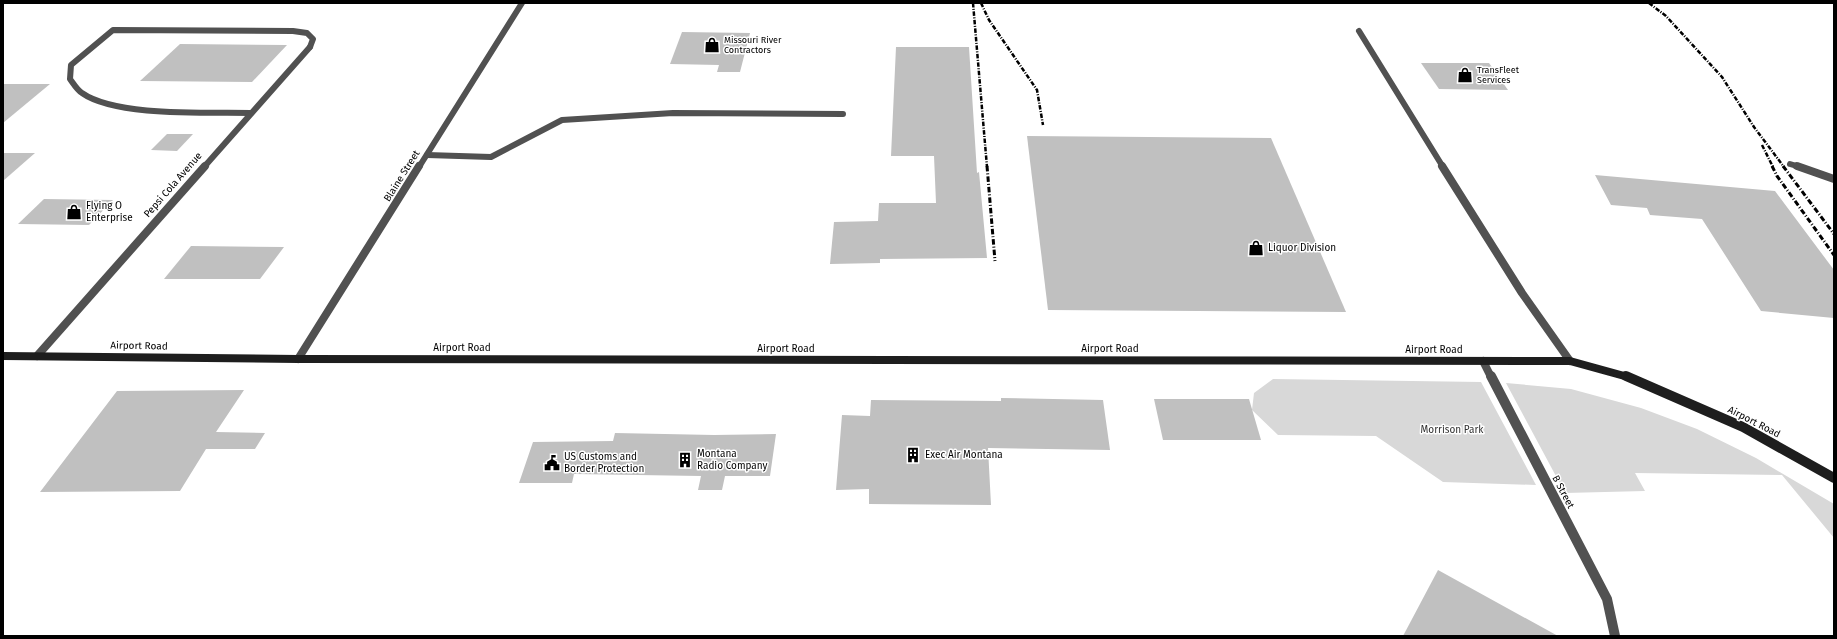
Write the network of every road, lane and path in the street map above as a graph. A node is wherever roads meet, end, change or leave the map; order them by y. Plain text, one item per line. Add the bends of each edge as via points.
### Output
1 (522, 3) edge
2 (1359, 31) dead end
3 (251, 113) junction
4 (843, 114) dead end
5 (427, 155) junction
6 (1790, 164) dead end
7 (1834, 179) edge
8 (3, 356) edge
9 (37, 356) junction
10 (298, 359) junction
11 (1483, 361) junction
12 (1570, 361) junction
13 (1834, 478) edge
14 (1615, 636) edge

1 - 5 street, Blaine Street
2 - 12 street via 1518,287
3 - 3 street, Pepsi Cola Avenue via 310,47 313,39 307,33 113,30 71,66 70,79 81,94 103,103 152,111
3 - 9 street, Pepsi Cola Avenue
4 - 5 street via 673,113 562,120 491,157
5 - 10 street, Blaine Street
6 - 7 street
8 - 9 street, Airport Road
9 - 10 street, Airport Road
10 - 11 street, Airport Road
11 - 12 street, Airport Road
11 - 14 street, B Street via 1607,599
12 - 13 street, Airport Road via 1622,374 1682,399 1744,427

